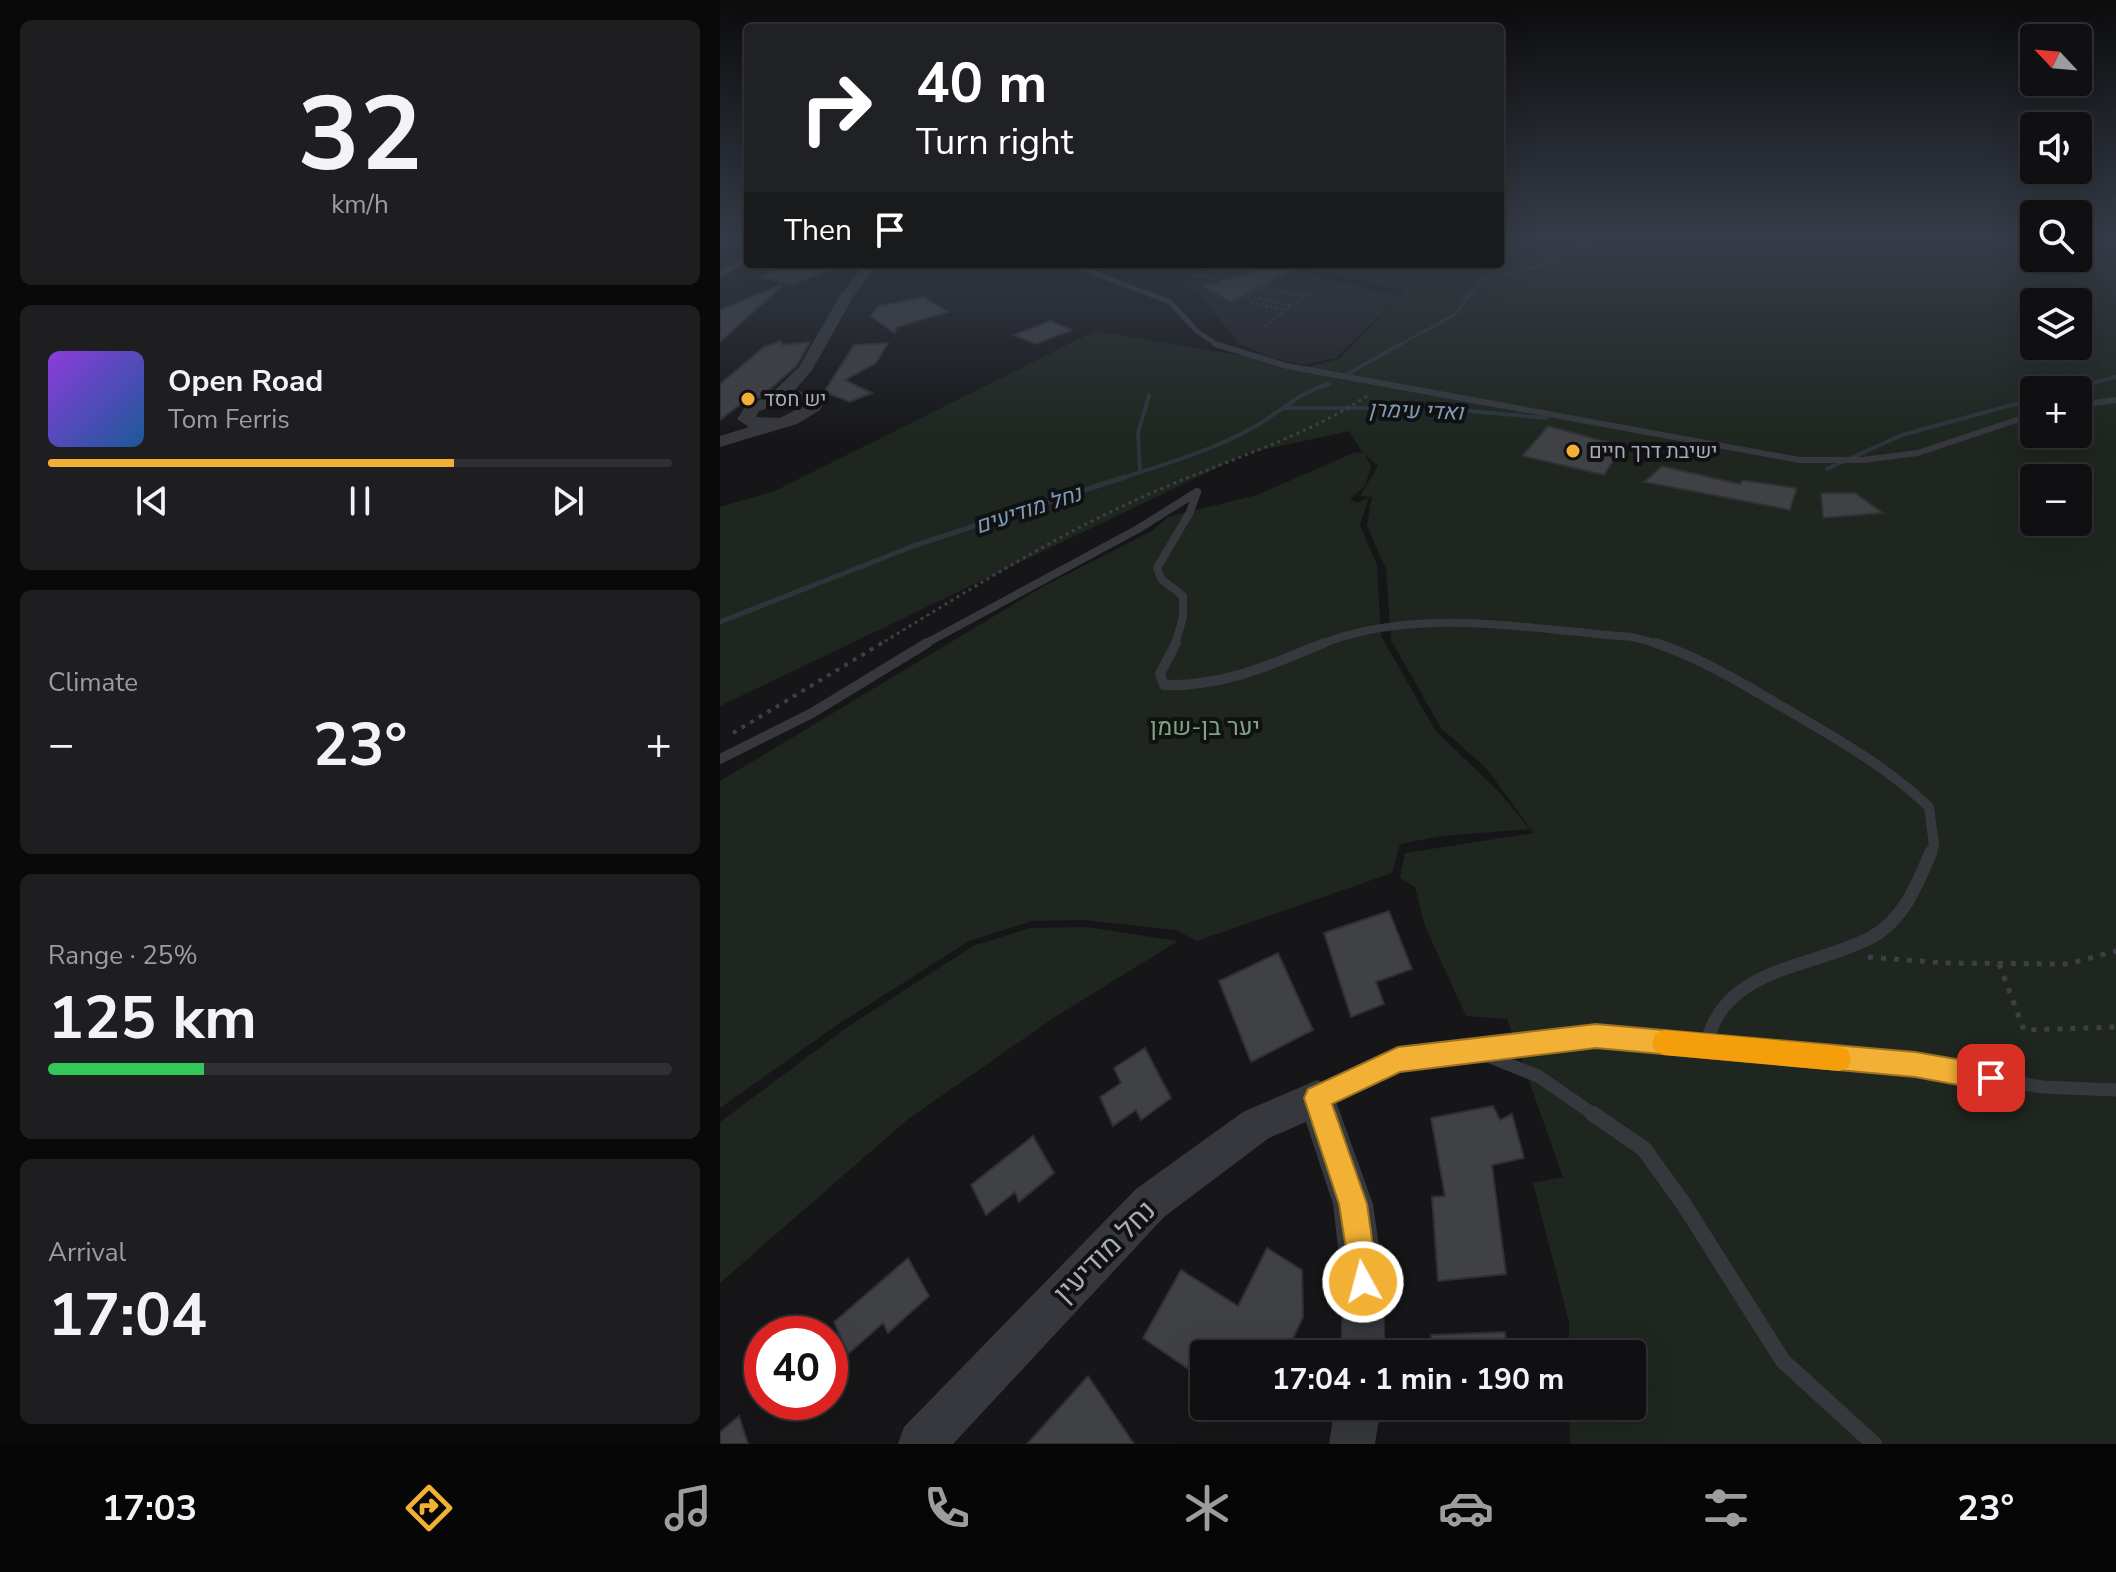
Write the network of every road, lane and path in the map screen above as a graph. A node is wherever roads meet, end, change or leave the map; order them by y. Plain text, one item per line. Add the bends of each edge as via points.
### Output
1 (842, 307) edge
2 (857, 307) edge
3 (1175, 307) edge
4 (1271, 307) edge
5 (1288, 307) edge
6 (1284, 310) junction
7 (1265, 326) dead end
8 (1383, 385) junction
9 (774, 399) junction
10 (2116, 400) edge
11 (814, 401) junction
12 (2092, 403) edge
13 (747, 417) junction
14 (2020, 419) edge
15 (773, 424) junction
16 (720, 432) edge
17 (720, 442) edge
18 (731, 733) dead end
19 (720, 759) edge
20 (2116, 951) edge
21 (1826, 954) junction
22 (1999, 964) junction
23 (2116, 1027) edge
24 (1706, 1047) junction
25 (1473, 1050) junction
26 (2116, 1090) edge
27 (1317, 1098) junction
28 (1363, 1340) edge
29 (1356, 1420) edge
30 (921, 1444) edge
31 (1352, 1444) edge
32 (1874, 1444) edge

1 - 9 street via 802,378
2 - 11 street via 815,385
3 - 8 lane via 1218,346
4 - 6 path
5 - 6 path
6 - 7 path
8 - 14 lane via 1799,460 1918,453
8 - 18 path via 1336,417 1056,538
9 - 11 street via 800,396
9 - 13 street via 753,408
10 - 12 lane
11 - 15 street via 809,412
13 - 15 street via 751,423
13 - 16 street
15 - 17 street
19 - 21 lane via 812,713 961,622 1197,492 1194,508 1157,568 1161,579 1183,596 1185,612 1160,674 1164,685 1193,688 1231,680 1386,624 1632,637 1664,643 1739,681 1894,774 1929,807 1934,845 1911,900 1874,936
20 - 22 path via 2068,964
21 - 22 path
21 - 24 lane via 1743,986 1725,999 1710,1024
22 - 23 path via 2024,1030
24 - 25 lane via 1596,1036
24 - 26 lane via 1915,1064 2042,1087
25 - 27 lane via 1398,1059
25 - 32 lane via 1538,1076 1644,1149 1783,1361
27 - 28 street via 1353,1204 1363,1282
27 - 30 street, נחל מודיעין via 1256,1125 1150,1203
29 - 31 street

